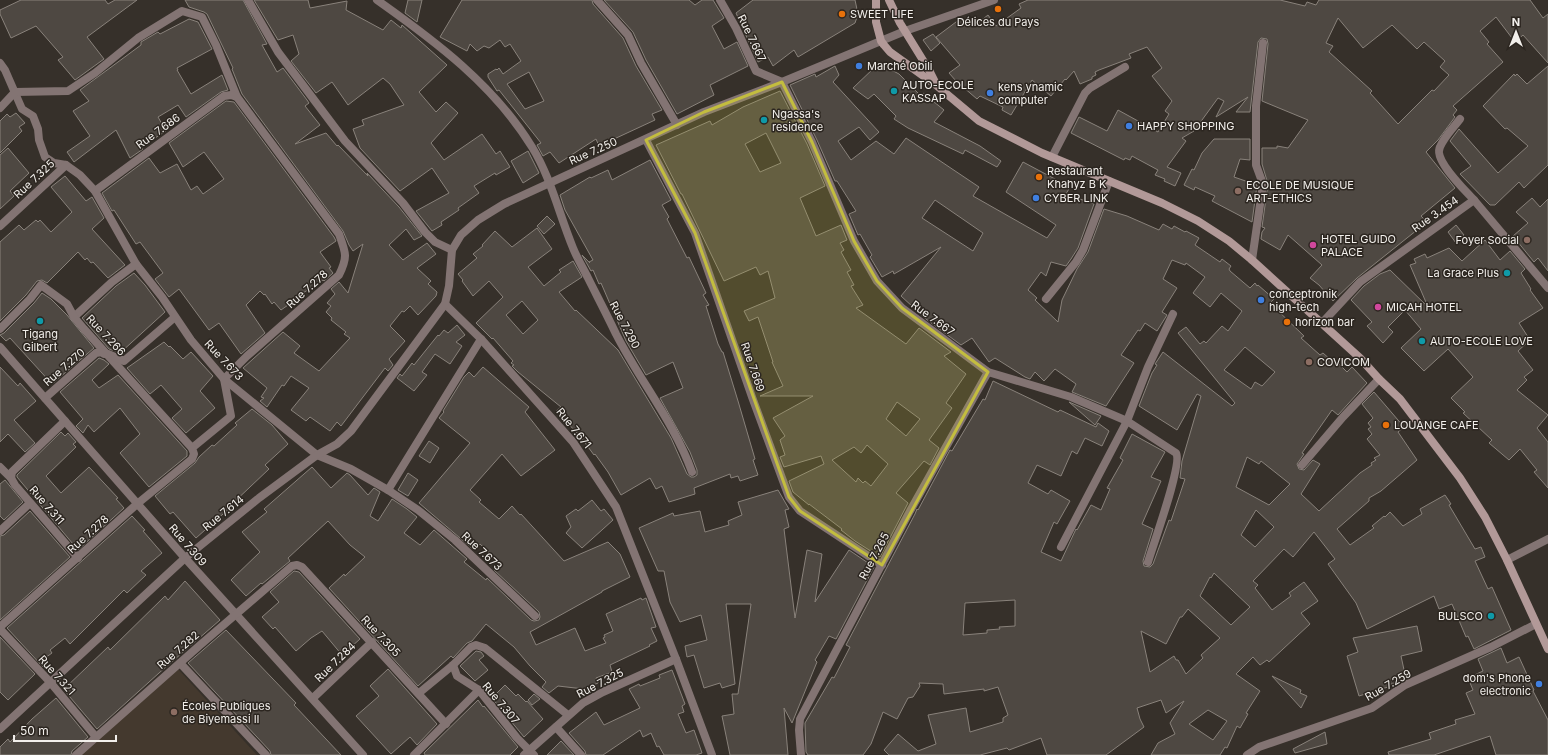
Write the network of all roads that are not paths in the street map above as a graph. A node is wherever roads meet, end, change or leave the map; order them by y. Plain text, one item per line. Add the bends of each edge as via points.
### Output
1 (248, 0) edge
2 (377, 0) edge
3 (597, 0) edge
4 (720, 0) edge
5 (876, 0) edge
6 (889, 0) edge
7 (994, 0) edge
8 (905, 31) junction
9 (881, 41) junction
10 (1264, 43) dead end
11 (0, 63) edge
12 (1125, 67) dead end
13 (782, 82) junction
14 (936, 85) junction
15 (15, 92) junction
16 (237, 97) junction
17 (0, 108) edge
18 (1460, 119) dead end
19 (677, 125) junction
20 (646, 140) junction
21 (1052, 157) junction
22 (66, 165) junction
23 (1109, 181) junction
24 (550, 182) junction
25 (95, 191) junction
26 (1474, 200) junction
27 (0, 226) edge
28 (452, 250) junction
29 (1252, 260) junction
30 (136, 264) junction
31 (1548, 288) edge
32 (1046, 299) dead end
33 (445, 304) junction
34 (1173, 314) dead end
35 (74, 317) junction
36 (175, 317) junction
37 (1322, 323) junction
38 (0, 329) edge
39 (481, 339) junction
40 (0, 347) edge
41 (108, 354) junction
42 (988, 372) junction
43 (224, 379) junction
44 (1380, 379) junction
45 (45, 398) junction
46 (65, 421) junction
47 (1127, 421) junction
48 (192, 448) junction
49 (317, 455) junction
50 (1302, 464) dead end
51 (0, 467) edge
52 (692, 472) dead end
53 (11, 478) junction
54 (388, 490) junction
55 (30, 503) junction
56 (137, 504) junction
57 (0, 531) edge
58 (1548, 539) edge
59 (1061, 547) dead end
60 (78, 558) junction
61 (185, 558) junction
62 (1507, 560) junction
63 (1148, 562) dead end
64 (297, 565) joint
65 (882, 565) junction
66 (236, 615) junction
67 (535, 616) dead end
68 (1536, 624) junction
69 (0, 628) edge
70 (372, 642) junction
71 (1548, 649) edge
72 (676, 659) junction
73 (180, 663) junction
74 (453, 665) junction
75 (50, 682) junction
76 (478, 690) junction
77 (419, 693) junction
78 (313, 698) junction
79 (568, 715) junction
80 (446, 724) junction
81 (556, 727) junction
82 (0, 729) edge
83 (96, 737) junction
84 (529, 753) edge
85 (76, 755) edge
86 (266, 755) edge
87 (363, 755) edge
88 (414, 755) edge
89 (582, 755) edge
90 (712, 755) edge
91 (801, 755) edge
92 (1247, 755) edge

1 - 28 street via 278,52 345,141 425,232 435,242
2 - 24 street via 469,70 509,115 532,147
3 - 19 street via 628,35
4 - 13 street, Rue 7.667 via 756,70
5 - 9 main road via 876,22
6 - 8 main road
7 - 8 street, Rue 7.250
8 - 9 street, Rue 7.250
8 - 14 main road
9 - 13 street, Rue 7.250
9 - 14 main road via 890,52
10 - 29 street via 1256,106 1256,165 1263,184
11 - 15 street, Rue 7.673
12 - 21 street via 1085,92
13 - 19 street, Rue 7.250
13 - 42 street, Rue 7.667 via 812,142 854,241 877,281 902,308
14 - 21 main road via 979,121
15 - 16 street, Rue 7.278 via 68,91 138,38 182,11 202,17
15 - 17 street
15 - 22 street, Rue 7.673 via 22,109 33,116 45,157 54,163
16 - 25 street, Rue 7.686 via 224,96
16 - 43 street, Rue 7.278 via 339,234 345,262 339,275
18 - 26 street via 1439,148 1439,156
19 - 20 street, Rue 7.250
20 - 24 street, Rue 7.250
20 - 65 street, Rue 7.669 via 695,233 789,497 800,511
21 - 23 main road
22 - 25 street, Rue 7.673
22 - 27 street, Rue 7.325
23 - 29 main road via 1198,221
23 - 32 street via 1076,262
24 - 28 street via 504,204 478,220 461,235
24 - 52 street, Rue 7.290 via 573,249 622,344 684,450
25 - 30 street, Rue 7.673
26 - 31 street, Rue 3.454
26 - 37 street, Rue 3.454 via 1360,282
28 - 33 street
29 - 37 main road
30 - 35 street
30 - 36 street, Rue 7.673
33 - 39 street, Rue 7.671
33 - 49 street, Rue 7.614 via 351,431 337,444
34 - 47 street via 1148,367
35 - 38 street, Rue 7.266 via 67,304 41,285
35 - 41 street, Rue 7.266
36 - 41 street, Rue 7.270 via 124,361
36 - 43 street, Rue 7.673
37 - 44 main road
39 - 54 street
39 - 72 street, Rue 7.671 via 573,442 616,506
40 - 45 street, Rue 7.309
41 - 45 street, Rue 7.270 via 96,353
41 - 48 street, Rue 7.266
42 - 47 street, Rue 7.667 via 1071,397
42 - 65 street, Rue 7.265
43 - 48 street, Rue 7.278 via 231,416
43 - 49 street, Rue 7.673
44 - 50 street
44 - 62 main road via 1400,399 1460,478 1485,517
45 - 46 street, Rue 7.309
46 - 53 street via 12,472
46 - 56 street, Rue 7.309
47 - 59 street
47 - 63 street, Rue 7.667 via 1178,456 1170,492
48 - 56 street, Rue 7.278 via 192,459
49 - 54 street, Rue 7.673 via 351,469
49 - 61 street, Rue 7.614
51 - 53 street, Rue 7.311
53 - 55 street, Rue 7.311
54 - 67 street, Rue 7.673 via 455,540
55 - 57 street
55 - 60 street, Rue 7.311
56 - 60 street, Rue 7.278
56 - 61 street, Rue 7.309
58 - 62 street
60 - 69 street, Rue 7.278
61 - 66 street, Rue 7.309
61 - 75 street, Rue 7.614
62 - 68 main road
64 - 66 street, Rue 7.282 via 292,566
64 - 70 street, Rue 7.305 via 302,567
65 - 91 street, Rue 7.265 via 800,719
66 - 73 street, Rue 7.282
66 - 78 street, Rue 7.309
68 - 71 main road
68 - 92 street, Rue 7.259 via 1405,685 1372,708 1265,744
69 - 75 street, Rue 7.321
70 - 77 street, Rue 7.305
70 - 78 street, Rue 7.284
72 - 79 street, Rue 7.325 via 603,692
72 - 90 street, Rue 7.671
73 - 83 street, Rue 7.282
73 - 86 street
74 - 76 street, Rue 7.307 via 457,676
74 - 77 street
74 - 79 street via 471,647 476,645 485,648
75 - 82 street, Rue 7.614
75 - 83 street, Rue 7.321
76 - 80 street
76 - 84 street, Rue 7.307
77 - 80 street, Rue 7.305
78 - 87 street, Rue 7.309
79 - 81 street, Rue 7.325
80 - 88 street
81 - 84 street, Rue 7.325
81 - 89 street
83 - 85 street, Rue 7.282

